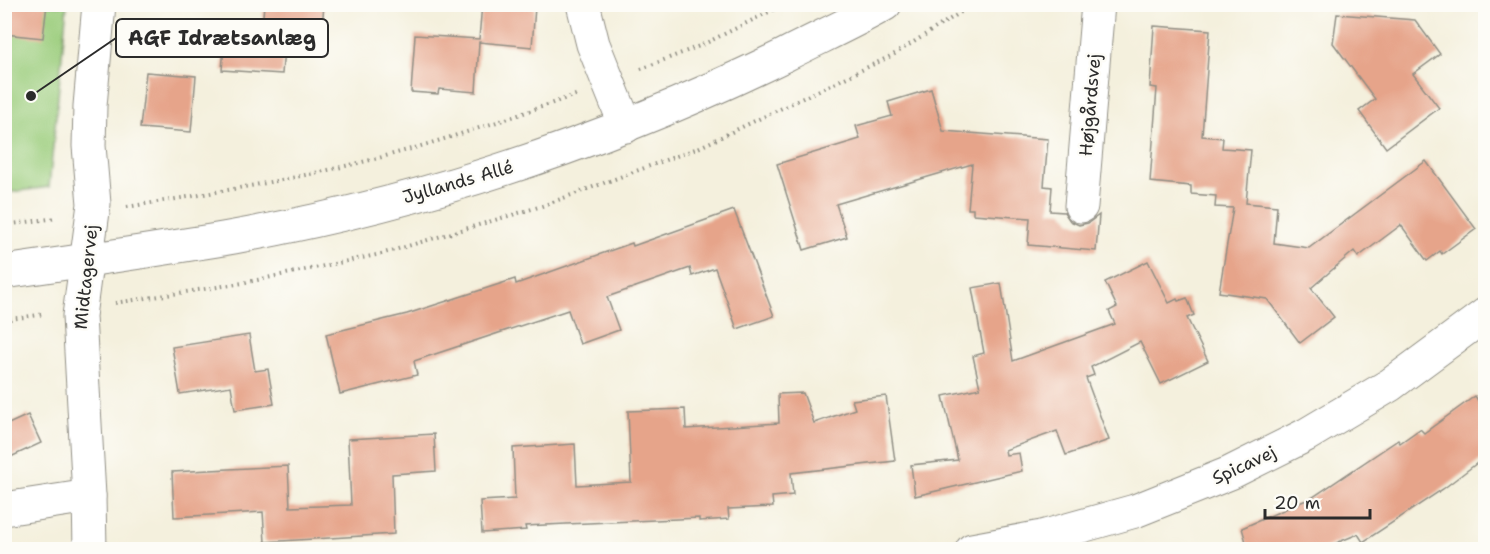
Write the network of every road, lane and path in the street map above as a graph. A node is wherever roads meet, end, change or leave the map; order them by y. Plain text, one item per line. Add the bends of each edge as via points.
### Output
1 (99, 4) edge
2 (583, 4) edge
3 (785, 4) edge
4 (885, 4) edge
5 (1098, 4) edge
6 (610, 82) junction
7 (626, 126) junction
8 (1081, 206) dead end
9 (93, 213) junction
10 (4, 225) edge
11 (86, 260) junction
12 (4, 272) edge
13 (1485, 314) edge
14 (89, 496) junction
15 (4, 509) edge
16 (90, 549) edge
17 (972, 549) edge

1 - 9 street, Midtagervej via 90,106
2 - 6 street via 593,44
3 - 6 path via 702,45
4 - 7 street, Jyllands Allé via 755,70
5 - 8 street, Højgårdsvej
6 - 7 street
6 - 9 path via 495,124 382,157 266,184
7 - 11 street, Jyllands Allé via 527,162 382,204 236,236
9 - 10 path
9 - 11 street, Midtagervej
11 - 12 street, Jyllands Allé
11 - 14 street, Midtagervej via 79,316
13 - 17 street, Spicavej via 1390,385 1306,435 1230,472 1135,511 1042,537
14 - 15 street
14 - 16 street, Midtagervej

